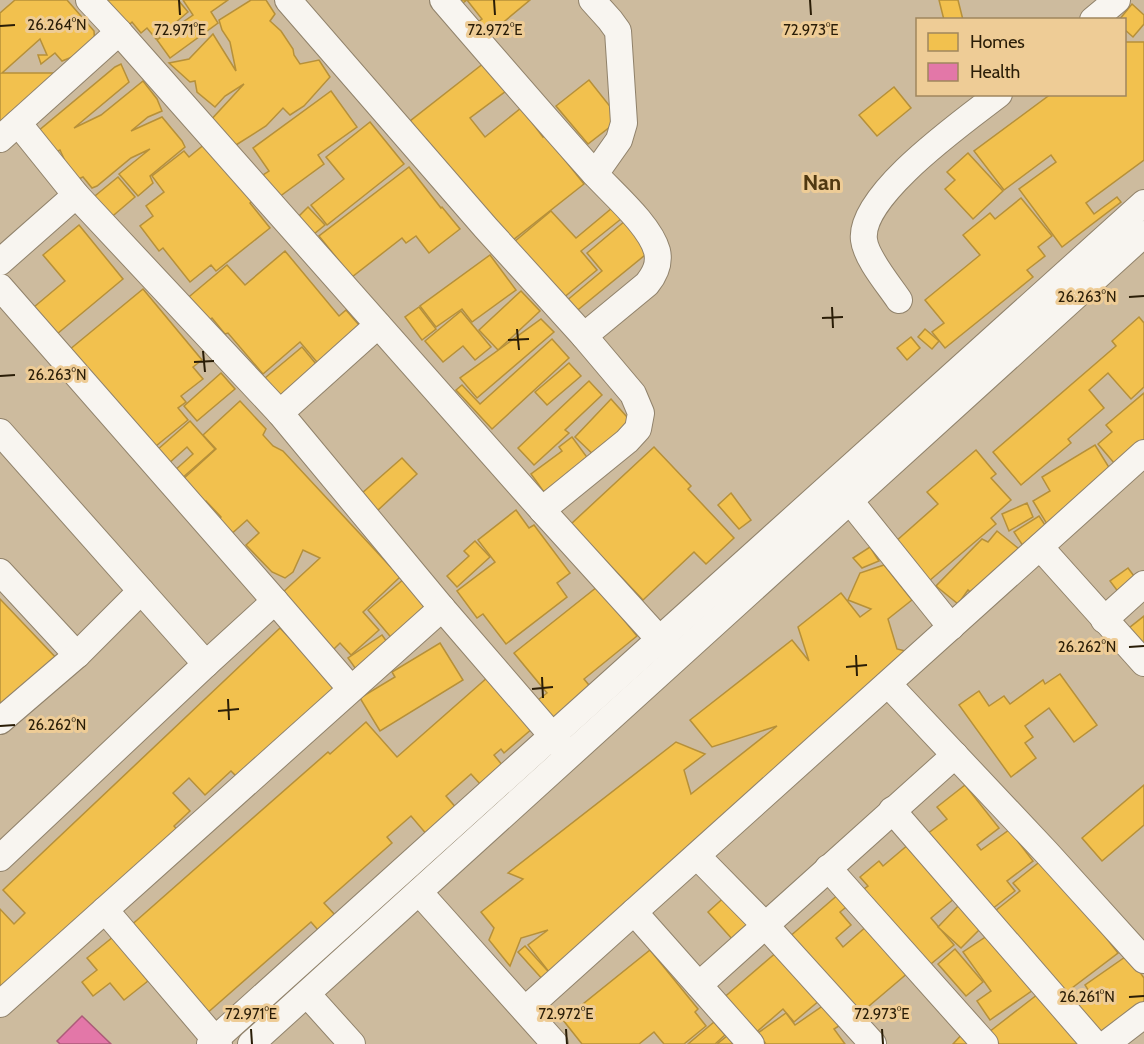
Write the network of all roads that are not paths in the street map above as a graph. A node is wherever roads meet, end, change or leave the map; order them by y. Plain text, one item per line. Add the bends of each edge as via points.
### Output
1 (89, 0) edge
2 (288, 0) edge
3 (442, 0) edge
4 (592, 0) edge
5 (119, 32) junction
6 (996, 96) edge
7 (9, 131) edge
8 (595, 174) junction
9 (76, 195) junction
10 (1144, 203) edge
11 (1144, 234) edge
12 (0, 262) edge
13 (0, 287) edge
14 (898, 300) dead end
15 (378, 326) junction
16 (584, 336) junction
17 (280, 413) junction
18 (0, 432) edge
19 (1144, 453) edge
20 (850, 501) junction
21 (542, 510) junction
22 (1040, 547) junction
23 (0, 572) edge
24 (1144, 584) edge
25 (141, 591) junction
26 (275, 601) junction
27 (442, 608) junction
28 (1104, 620) junction
29 (951, 627) junction
30 (659, 639) junction
31 (77, 655) junction
32 (677, 659) junction
33 (1144, 663) edge
34 (206, 664) junction
35 (888, 684) junction
36 (351, 689) junction
37 (1, 719) edge
38 (552, 735) junction
39 (955, 755) junction
40 (569, 757) junction
41 (892, 810) junction
42 (697, 856) junction
43 (0, 858) edge
44 (828, 868) junction
45 (419, 892) junction
46 (105, 910) junction
47 (634, 912) junction
48 (765, 925) junction
49 (1144, 960) edge
50 (699, 985) junction
51 (307, 993) junction
52 (0, 1004) edge
53 (525, 1011) junction
54 (1144, 1014) edge
55 (215, 1042) edge
56 (251, 1044) edge
57 (352, 1044) edge
58 (555, 1044) edge
59 (751, 1044) edge
60 (873, 1044) edge
61 (985, 1044) edge
62 (1095, 1044) edge
63 (1106, 1044) edge

1 - 5 street
2 - 16 street
3 - 8 street
4 - 8 street via 618,32 624,123 619,140
5 - 7 street
5 - 15 street
6 - 14 street via 910,165 871,213 864,228 868,254
7 - 9 street
8 - 16 street via 651,237 658,264 647,284
9 - 12 street
9 - 17 street
10 - 30 street
11 - 20 street
13 - 26 street
15 - 17 street
15 - 21 street
16 - 21 street via 633,394 641,413 638,429
17 - 27 street
18 - 25 street
19 - 22 street
20 - 29 street
20 - 32 street
21 - 30 street
22 - 28 street
22 - 29 street
23 - 31 street
24 - 28 street
25 - 31 street
25 - 34 street
26 - 34 street
26 - 36 street
27 - 36 street
27 - 38 street
28 - 33 street
29 - 35 street
30 - 32 street
30 - 38 street
31 - 37 street
32 - 40 street
34 - 43 street
35 - 39 street
35 - 42 street
36 - 46 street
38 - 40 street
38 - 55 street
39 - 41 street
39 - 49 street
40 - 45 street
41 - 44 street
41 - 62 street
42 - 47 street
42 - 48 street
44 - 48 street
44 - 61 street
45 - 51 street
45 - 53 street
46 - 52 street
46 - 55 street
47 - 50 street
47 - 53 street
48 - 50 street
48 - 60 street
50 - 59 street
51 - 56 street
51 - 57 street
53 - 58 street
54 - 63 street

